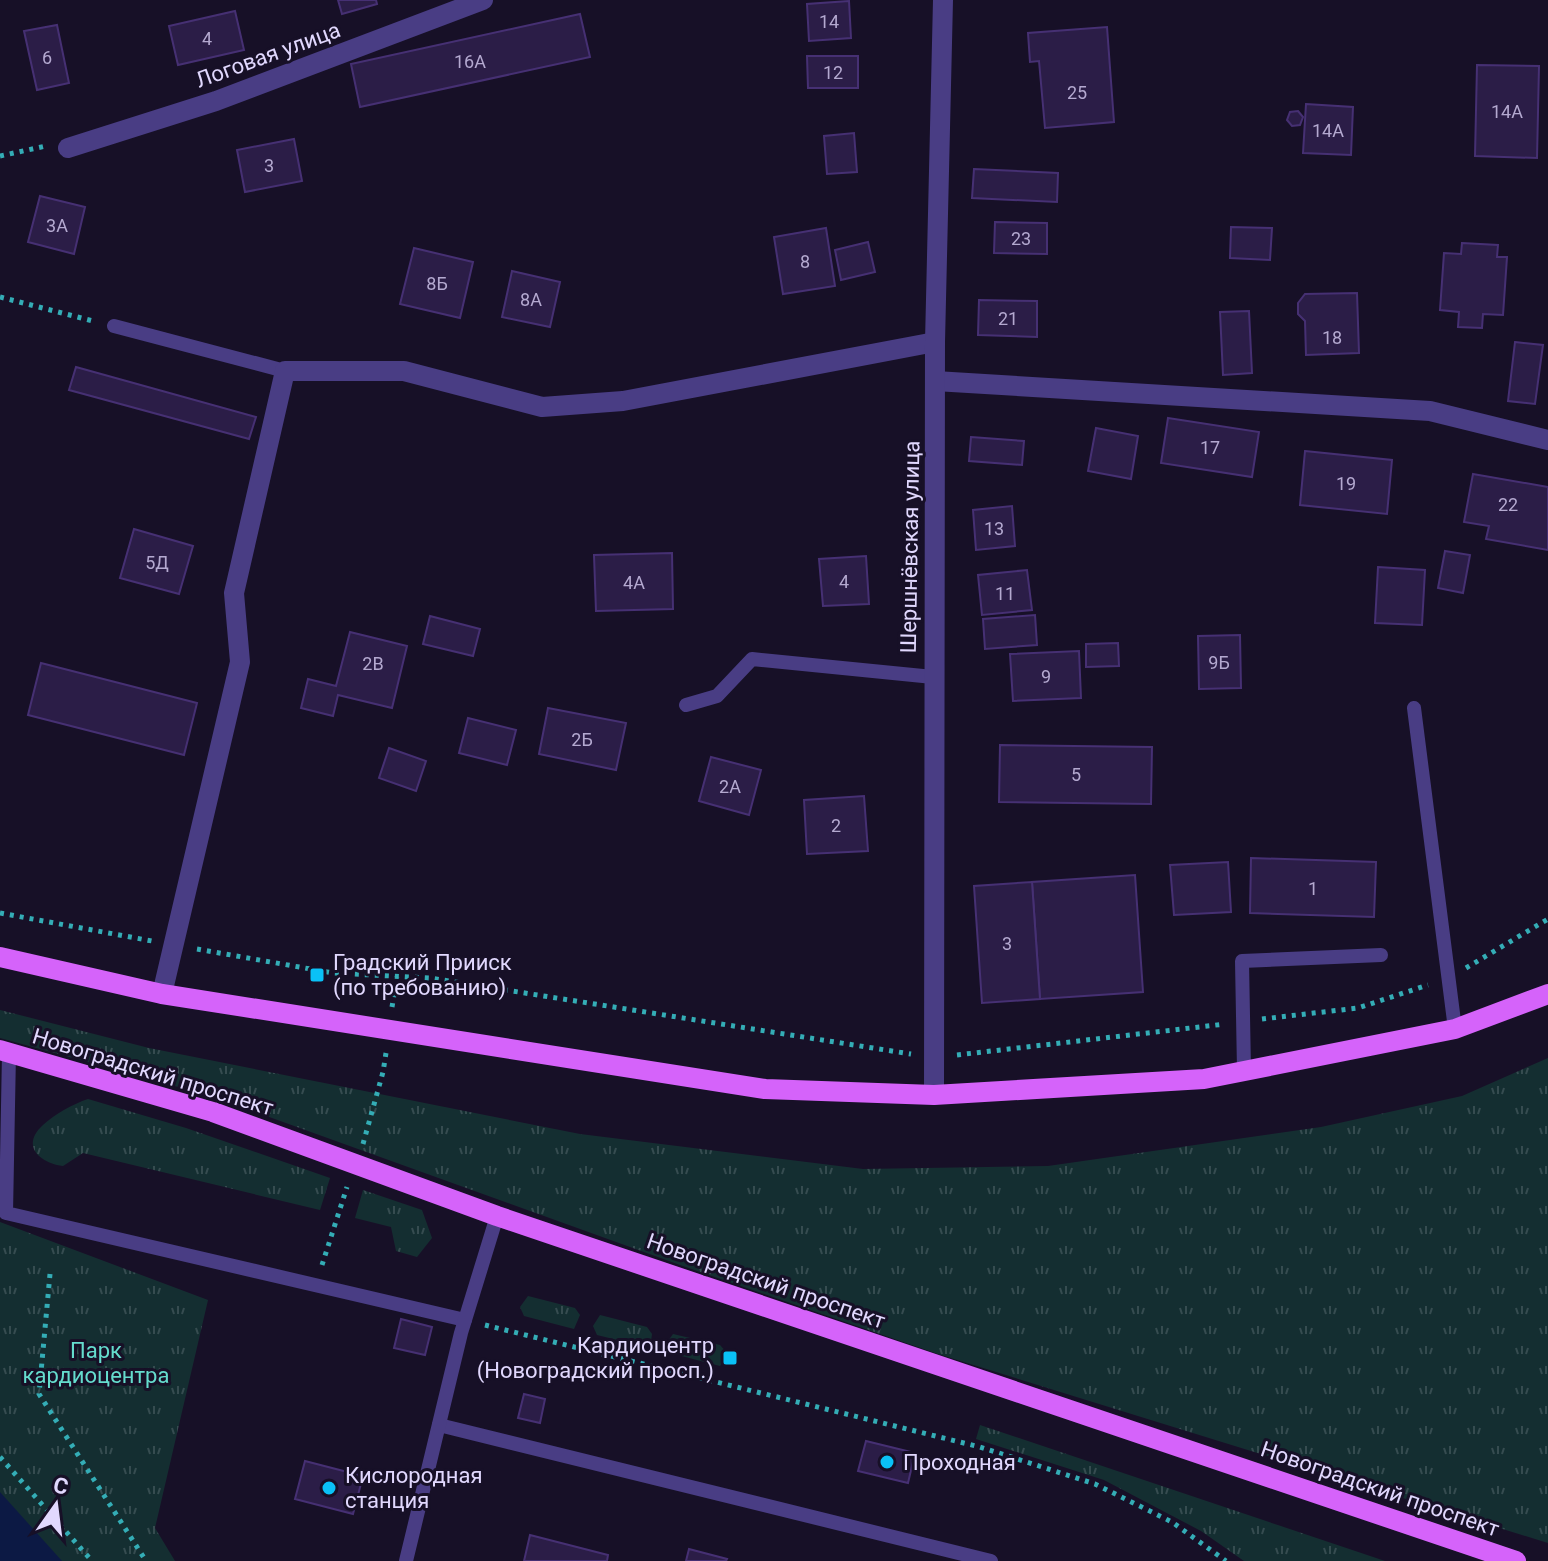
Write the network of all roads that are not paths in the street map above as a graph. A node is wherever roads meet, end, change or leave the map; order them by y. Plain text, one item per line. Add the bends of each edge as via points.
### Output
1 (483, 0) edge
2 (943, 0) edge
3 (68, 148) road end
4 (114, 326) road end
5 (935, 342) junction
6 (285, 371) junction
7 (935, 381) junction
8 (1548, 440) edge
9 (933, 677) junction
10 (686, 705) dead end
11 (1414, 708) dead end
12 (1381, 955) dead end
13 (0, 957) edge
14 (162, 994) junction
15 (1548, 994) edge
16 (1455, 1029) junction
17 (5, 1051) edge
18 (1244, 1070) junction
19 (934, 1095) junction
20 (497, 1216) junction
21 (465, 1320) junction
22 (439, 1425) junction
23 (406, 1561) edge
24 (991, 1561) edge
25 (1516, 1561) edge

1 - 3 street, Логовая улица via 216,101
2 - 5 street, Шершнёвская улица
4 - 6 lane
5 - 6 street via 623,401 542,407 404,371
5 - 7 street, Шершнёвская улица
6 - 14 street via 234,593 240,662
7 - 8 street via 1430,411
7 - 9 street, Шершнёвская улица
9 - 10 lane via 752,659 717,696
9 - 19 street, Шершнёвская улица
11 - 16 lane
12 - 18 lane via 1242,961
13 - 14 main road
14 - 19 main road via 765,1089
15 - 16 main road
16 - 18 main road
17 - 20 main road, Новоградский проспект via 213,1112
17 - 21 lane via 6,1213
18 - 19 main road via 1204,1079
20 - 21 lane
20 - 25 main road, Новоградский проспект
21 - 22 lane
22 - 23 lane
22 - 24 lane

